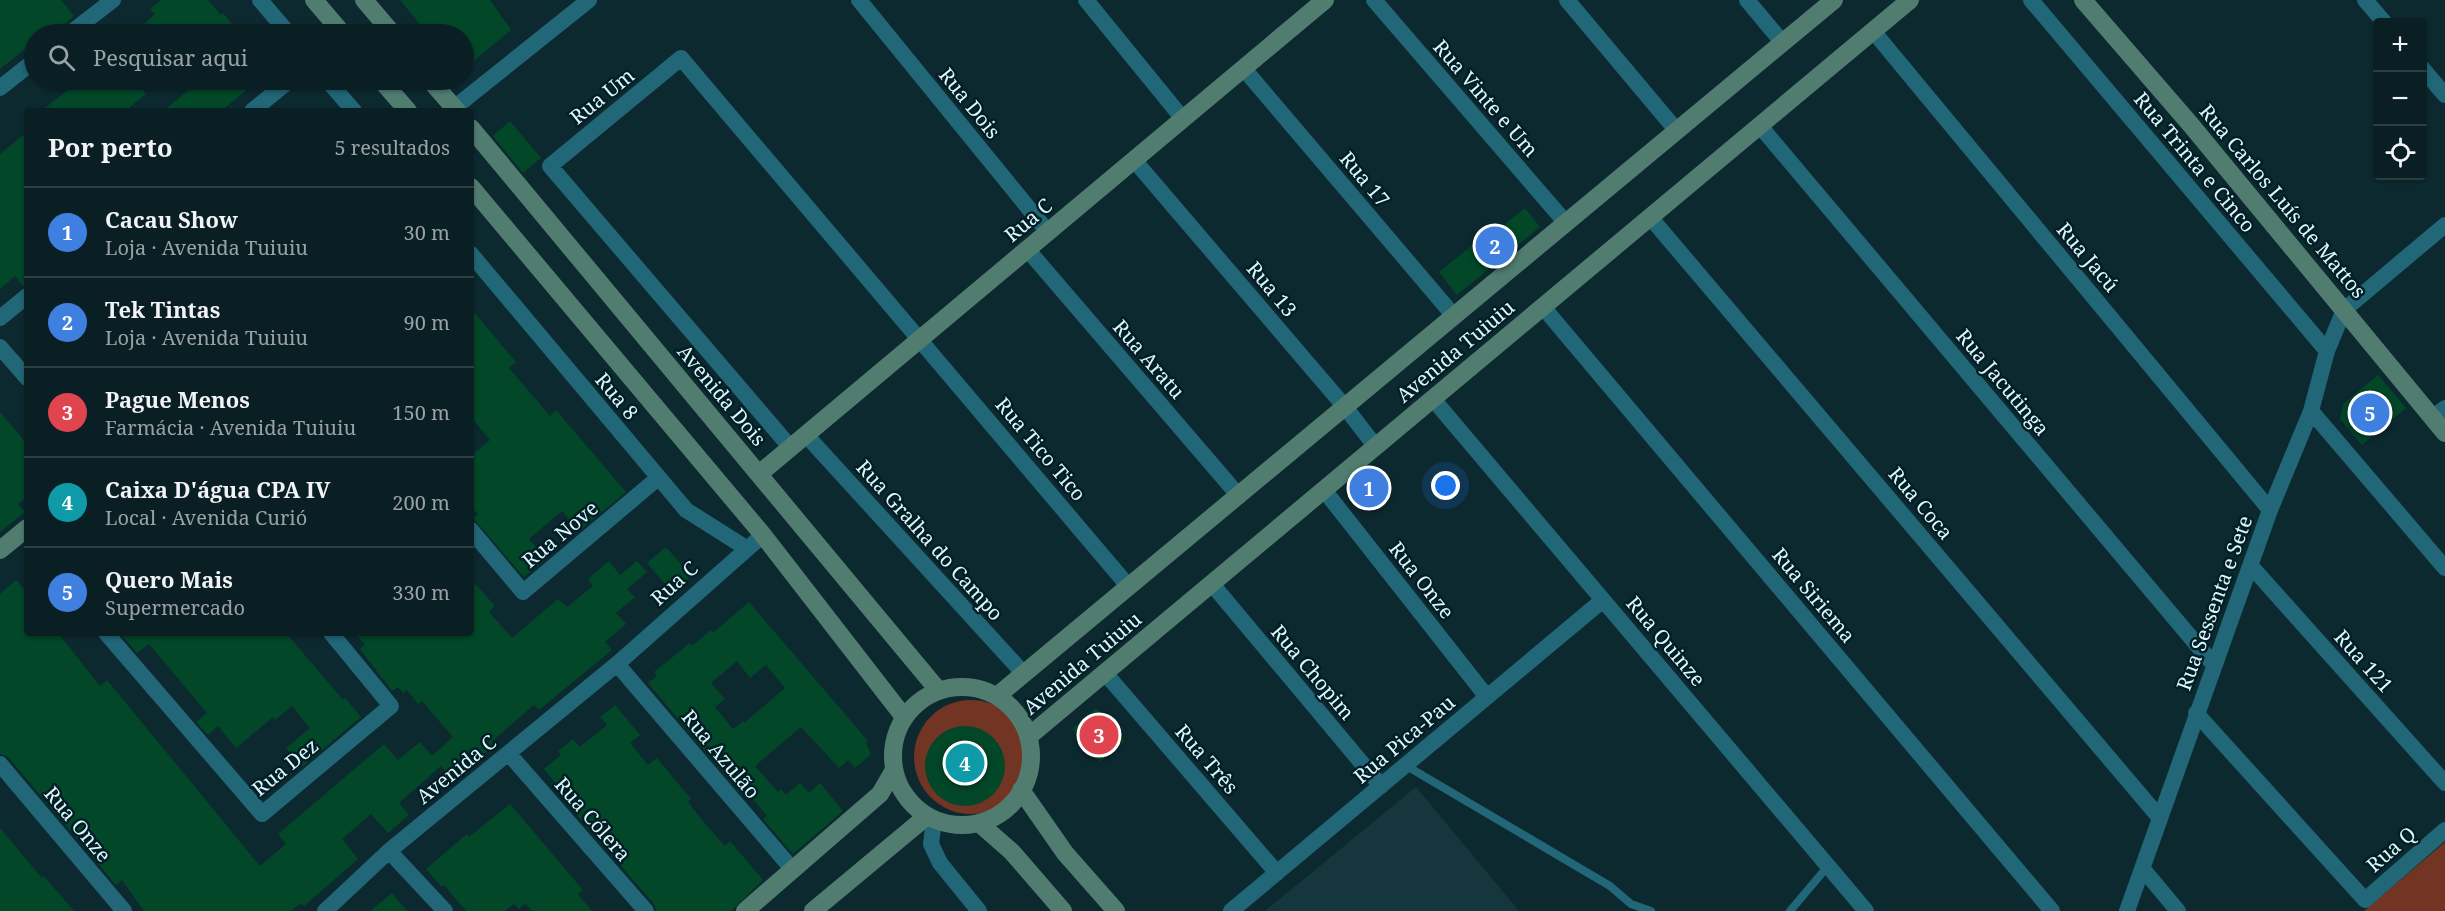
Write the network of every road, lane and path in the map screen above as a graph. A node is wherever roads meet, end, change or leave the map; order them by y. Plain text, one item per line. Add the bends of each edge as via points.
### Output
1 (113, 0) edge
2 (260, 0) edge
3 (314, 0) edge
4 (364, 0) edge
5 (588, 0) edge
6 (860, 0) edge
7 (1086, 0) edge
8 (1374, 0) edge
9 (1566, 0) edge
10 (1747, 0) edge
11 (1834, 0) edge
12 (1910, 0) edge
13 (2031, 0) edge
14 (2083, 0) edge
15 (2365, 0) edge
16 (1314, 4) edge
17 (2381, 18) edge
18 (82, 24) edge
19 (280, 24) edge
20 (334, 24) edge
21 (384, 24) edge
22 (1873, 31) junction
23 (1783, 43) junction
24 (24, 69) edge
25 (1244, 69) junction
26 (2425, 72) edge
27 (0, 88) edge
28 (278, 90) edge
29 (336, 90) edge
30 (390, 90) edge
31 (438, 90) edge
32 (2445, 95) edge
33 (256, 108) edge
34 (351, 108) edge
35 (405, 108) edge
36 (453, 108) edge
37 (457, 108) edge
38 (1183, 119) junction
39 (1760, 126) junction
40 (1677, 131) junction
41 (474, 132) edge
42 (1134, 160) junction
43 (474, 191) edge
44 (1650, 217) junction
45 (1566, 223) junction
46 (2445, 225) edge
47 (1048, 232) junction
48 (1027, 249) junction
49 (474, 258) edge
50 (24, 298) edge
51 (1543, 306) junction
52 (2344, 310) junction
53 (1454, 316) junction
54 (0, 318) edge
55 (920, 339) junction
56 (0, 346) edge
57 (2327, 351) junction
58 (24, 374) edge
59 (1433, 399) junction
60 (1345, 407) junction
61 (2311, 411) junction
62 (2439, 413) edge
63 (2445, 433) edge
64 (806, 435) junction
65 (1376, 447) junction
66 (790, 448) junction
67 (759, 474) junction
68 (658, 478) junction
69 (1324, 490) junction
70 (1239, 496) junction
71 (2270, 510) junction
72 (474, 534) edge
73 (24, 535) edge
74 (763, 535) junction
75 (746, 548) junction
76 (0, 550) edge
77 (2251, 566) junction
78 (2445, 568) edge
79 (1212, 584) junction
80 (1129, 587) junction
81 (1603, 600) junction
82 (109, 636) edge
83 (333, 636) edge
84 (617, 664) junction
85 (2214, 665) junction
86 (1106, 673) junction
87 (1024, 674) junction
88 (938, 690) junction
89 (997, 696) junction
90 (1487, 697) junction
91 (2196, 714) junction
92 (904, 717) junction
93 (1028, 737) junction
94 (509, 754) junction
95 (0, 764) edge
96 (1405, 765) junction
97 (894, 770) junction
98 (2445, 783) edge
99 (1381, 786) junction
100 (1021, 790) junction
101 (2159, 817) junction
102 (931, 818) junction
103 (979, 823) junction
104 (2445, 830) edge
105 (389, 851) junction
106 (1828, 866) junction
107 (2143, 868) junction
108 (793, 870) junction
109 (1277, 873) junction
110 (124, 911) edge
111 (325, 911) edge
112 (445, 911) edge
113 (646, 911) edge
114 (745, 911) edge
115 (813, 911) edge
116 (980, 911) edge
117 (1063, 911) edge
118 (1116, 911) edge
119 (1232, 911) edge
120 (1651, 911) edge
121 (1790, 911) edge
122 (1866, 911) edge
123 (2052, 911) edge
124 (2127, 911) edge
125 (2178, 911) edge

1 - 18 street
2 - 19 street
3 - 20 main road
4 - 21 main road
5 - 37 street
6 - 47 street, Rua Dois
7 - 38 street
8 - 45 street, Rua Vinte e Um
9 - 40 street
10 - 23 street
11 - 23 main road, Avenida Tuiuiu
12 - 22 main road, Avenida Tuiuiu
13 - 57 street, Rua Trinta e Cinco
14 - 52 main road, Rua Carlos Luís de Mattos
15 - 17 street
16 - 25 main road, Rua C
22 - 39 main road, Avenida Tuiuiu
22 - 71 street, Rua Jacú
23 - 40 main road, Avenida Tuiuiu
24 - 27 street
25 - 38 main road, Rua C
25 - 53 street, Rua 17
26 - 32 street
28 - 33 street
29 - 34 street
30 - 35 main road
31 - 36 main road
38 - 42 main road, Rua C
39 - 44 main road, Avenida Tuiuiu
39 - 85 street, Rua Jacutinga
40 - 45 main road, Avenida Tuiuiu
41 - 67 main road, Avenida Dois
42 - 47 main road, Rua C
42 - 60 street, Rua 13
43 - 74 main road
44 - 51 main road, Avenida Tuiuiu
44 - 101 street, Rua Coca
45 - 53 main road, Avenida Tuiuiu
46 - 52 street
47 - 48 main road, Rua C
48 - 55 main road, Rua C
48 - 70 street, Rua Aratu
49 - 68 street, Rua 8
50 - 54 street
51 - 59 main road, Avenida Tuiuiu
51 - 123 street, Rua Siriema
52 - 57 street, Rua Sessenta e Sete
52 - 62 main road, Rua Carlos Luís de Mattos
53 - 60 main road, Avenida Tuiuiu
55 - 64 main road, Rua C
55 - 66 street, Rua Um via 681,58 550,166
55 - 80 street, Rua Tico Tico
56 - 58 street
57 - 61 street, Rua Sessenta e Sete
59 - 65 main road, Avenida Tuiuiu
59 - 81 street, Rua Quinze
60 - 65 street, Rua 13
60 - 70 main road, Avenida Tuiuiu
61 - 71 street, Rua Sessenta e Sete
61 - 78 street
62 - 63 main road, Rua Carlos Luís de Mattos
64 - 66 main road, Rua C
64 - 87 street, Rua Gralha do Campo
65 - 69 main road, Avenida Tuiuiu
66 - 67 main road, Rua C
67 - 88 main road, Avenida Dois
68 - 72 street, Rua Nove via 523,592
68 - 75 street, Rua 8 via 687,510
69 - 79 main road, Avenida Tuiuiu
69 - 90 street, Rua Onze
70 - 80 main road, Avenida Tuiuiu
71 - 77 street, Rua Sessenta e Sete
73 - 76 main road
74 - 75 street, Rua C
74 - 92 main road
75 - 84 street, Rua C
77 - 85 street, Rua Sessenta e Sete
77 - 98 street, Rua 121
79 - 86 main road, Avenida Tuiuiu
79 - 99 street, Rua Chopim
80 - 87 main road, Avenida Tuiuiu
81 - 90 street, Rua Pica-Pau
81 - 106 street, Rua Quinze
82 - 83 street, Rua Dez via 262,814 391,706
84 - 94 street, Avenida C
84 - 108 street, Rua Azulão
85 - 91 street, Rua Sessenta e Sete
86 - 93 main road, Avenida Tuiuiu
86 - 109 street, Rua Três
87 - 89 main road, Avenida Tuiuiu
88 - 89 main road via 958,686 979,688
88 - 92 main road via 919,701
89 - 93 main road via 1016,714
90 - 96 street, Rua Pica-Pau
91 - 101 street, Rua Sessenta e Sete
91 - 104 street, Rua Q via 2365,900
92 - 97 main road via 892,752
93 - 100 main road via 1031,755
94 - 105 street, Avenida C
94 - 113 street, Rua Cólera
95 - 110 street, Rua Onze
96 - 99 street, Rua Pica-Pau
96 - 120 lane via 1610,886 1631,904
97 - 102 main road via 900,788 912,804
97 - 108 main road via 880,794
99 - 109 street, Rua Pica-Pau
100 - 103 main road via 996,816
100 - 118 main road via 1065,853
101 - 107 street, Rua Sessenta e Sete
102 - 103 main road via 956,825
102 - 115 main road
102 - 116 street via 931,844 940,863
103 - 117 main road via 1012,852
105 - 111 street, Avenida C
105 - 112 street
106 - 121 lane
106 - 122 street, Rua Quinze
107 - 124 street, Rua Sessenta e Sete
107 - 125 street
108 - 114 main road
109 - 119 street, Rua Pica-Pau

